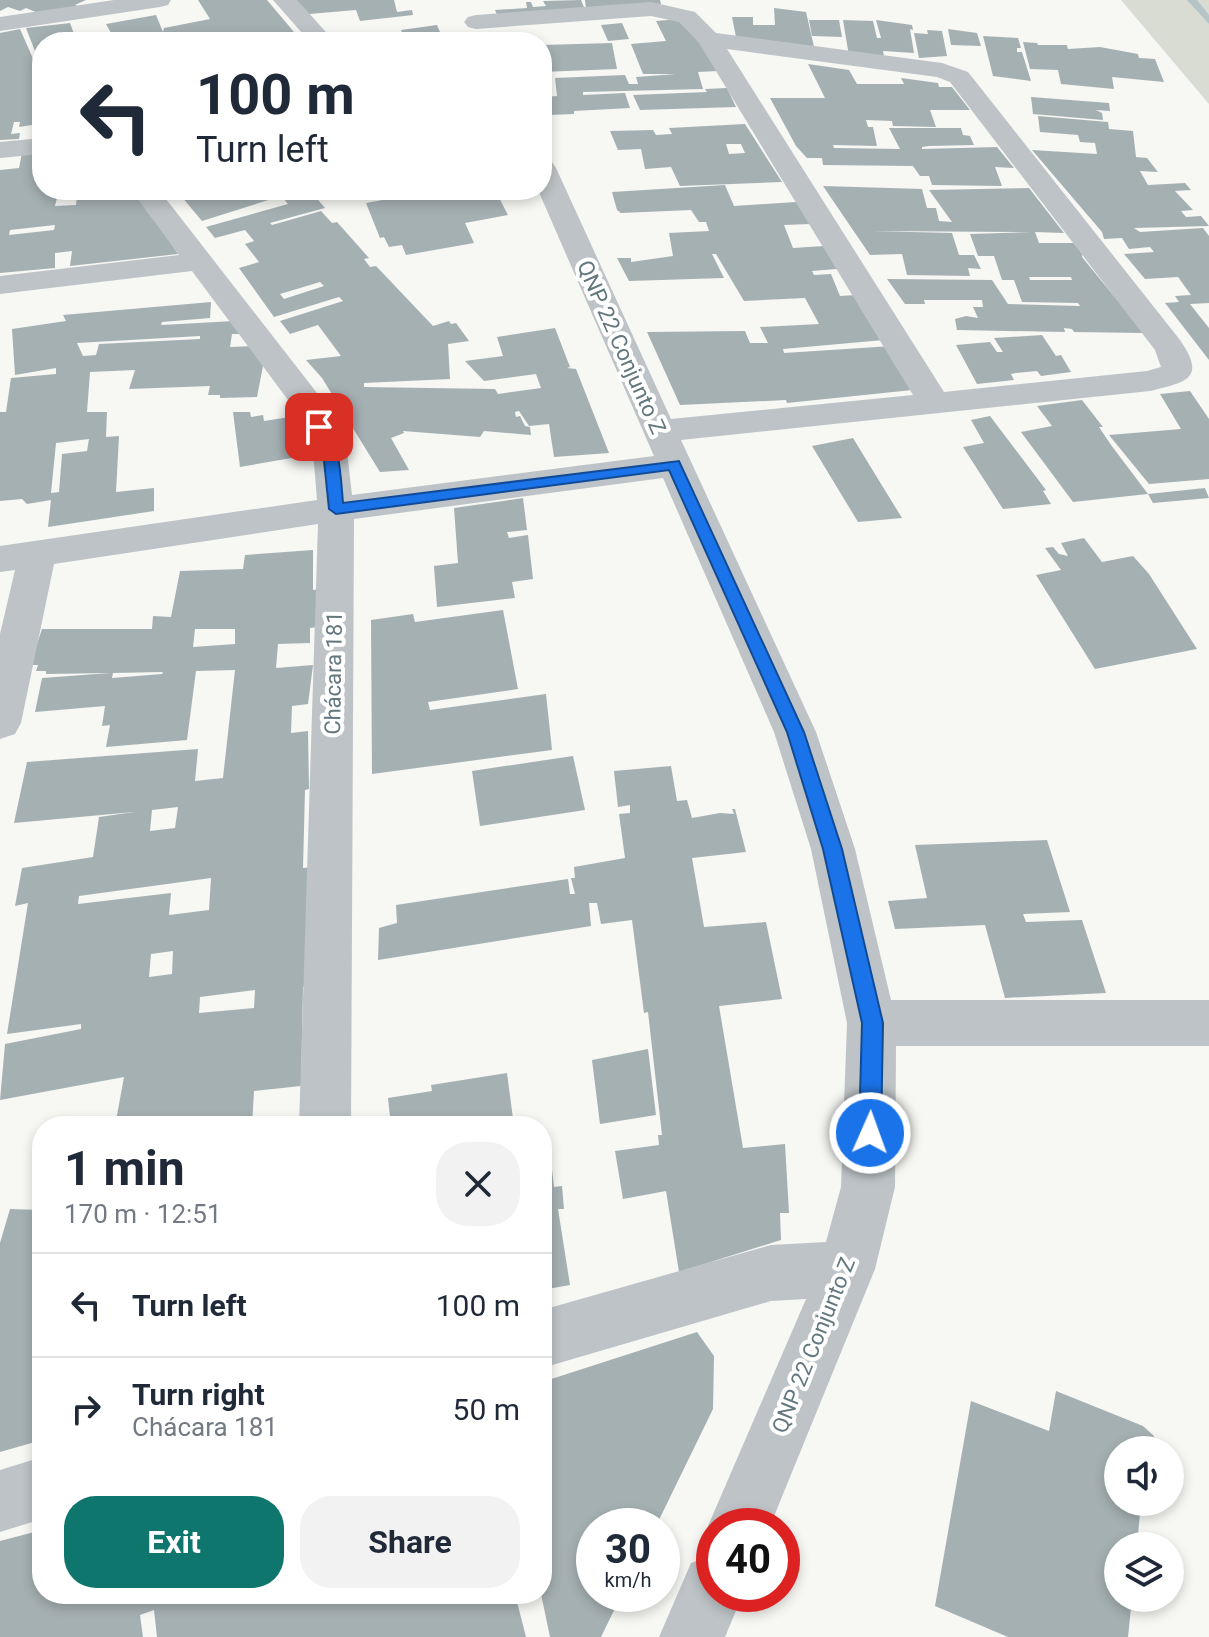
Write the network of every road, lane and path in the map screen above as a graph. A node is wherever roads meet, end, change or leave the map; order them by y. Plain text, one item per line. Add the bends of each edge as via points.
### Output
1 (160, 0) edge
2 (284, 0) edge
3 (78, 14) junction
4 (476, 21) edge
5 (0, 24) edge
6 (88, 32) edge
7 (314, 32) edge
8 (709, 39) junction
9 (32, 147) edge
10 (0, 150) edge
11 (552, 190) edge
12 (153, 200) edge
13 (201, 261) junction
14 (0, 285) edge
15 (935, 403) junction
16 (667, 448) junction
17 (336, 509) junction
18 (18, 557) edge
19 (0, 723) edge
20 (872, 1023) junction
21 (1209, 1023) edge
22 (325, 1116) edge
23 (847, 1269) junction
24 (552, 1336) edge
25 (32, 1491) edge
26 (0, 1501) edge
27 (747, 1508) edge
28 (703, 1612) edge
29 (692, 1637) edge

1 - 3 street
2 - 7 street
3 - 5 street
3 - 6 street
4 - 8 street via 651,9 687,17
8 - 15 street
8 - 15 street via 942,70 959,77 1177,360 1178,372 1150,381
9 - 10 street
11 - 16 street, QNP 22 Conjunto Z
12 - 13 street, Chácara 181
13 - 14 street
13 - 17 street, Chácara 181 via 307,402 330,451
15 - 16 street
16 - 17 street
16 - 20 street, QNP 22 Conjunto Z via 795,732 833,849
17 - 18 street
17 - 22 street, Chácara 181
18 - 19 street
20 - 21 street
20 - 23 street, QNP 22 Conjunto Z via 868,1187
23 - 24 street via 771,1273
23 - 27 street, QNP 22 Conjunto Z
25 - 26 street
28 - 29 street

